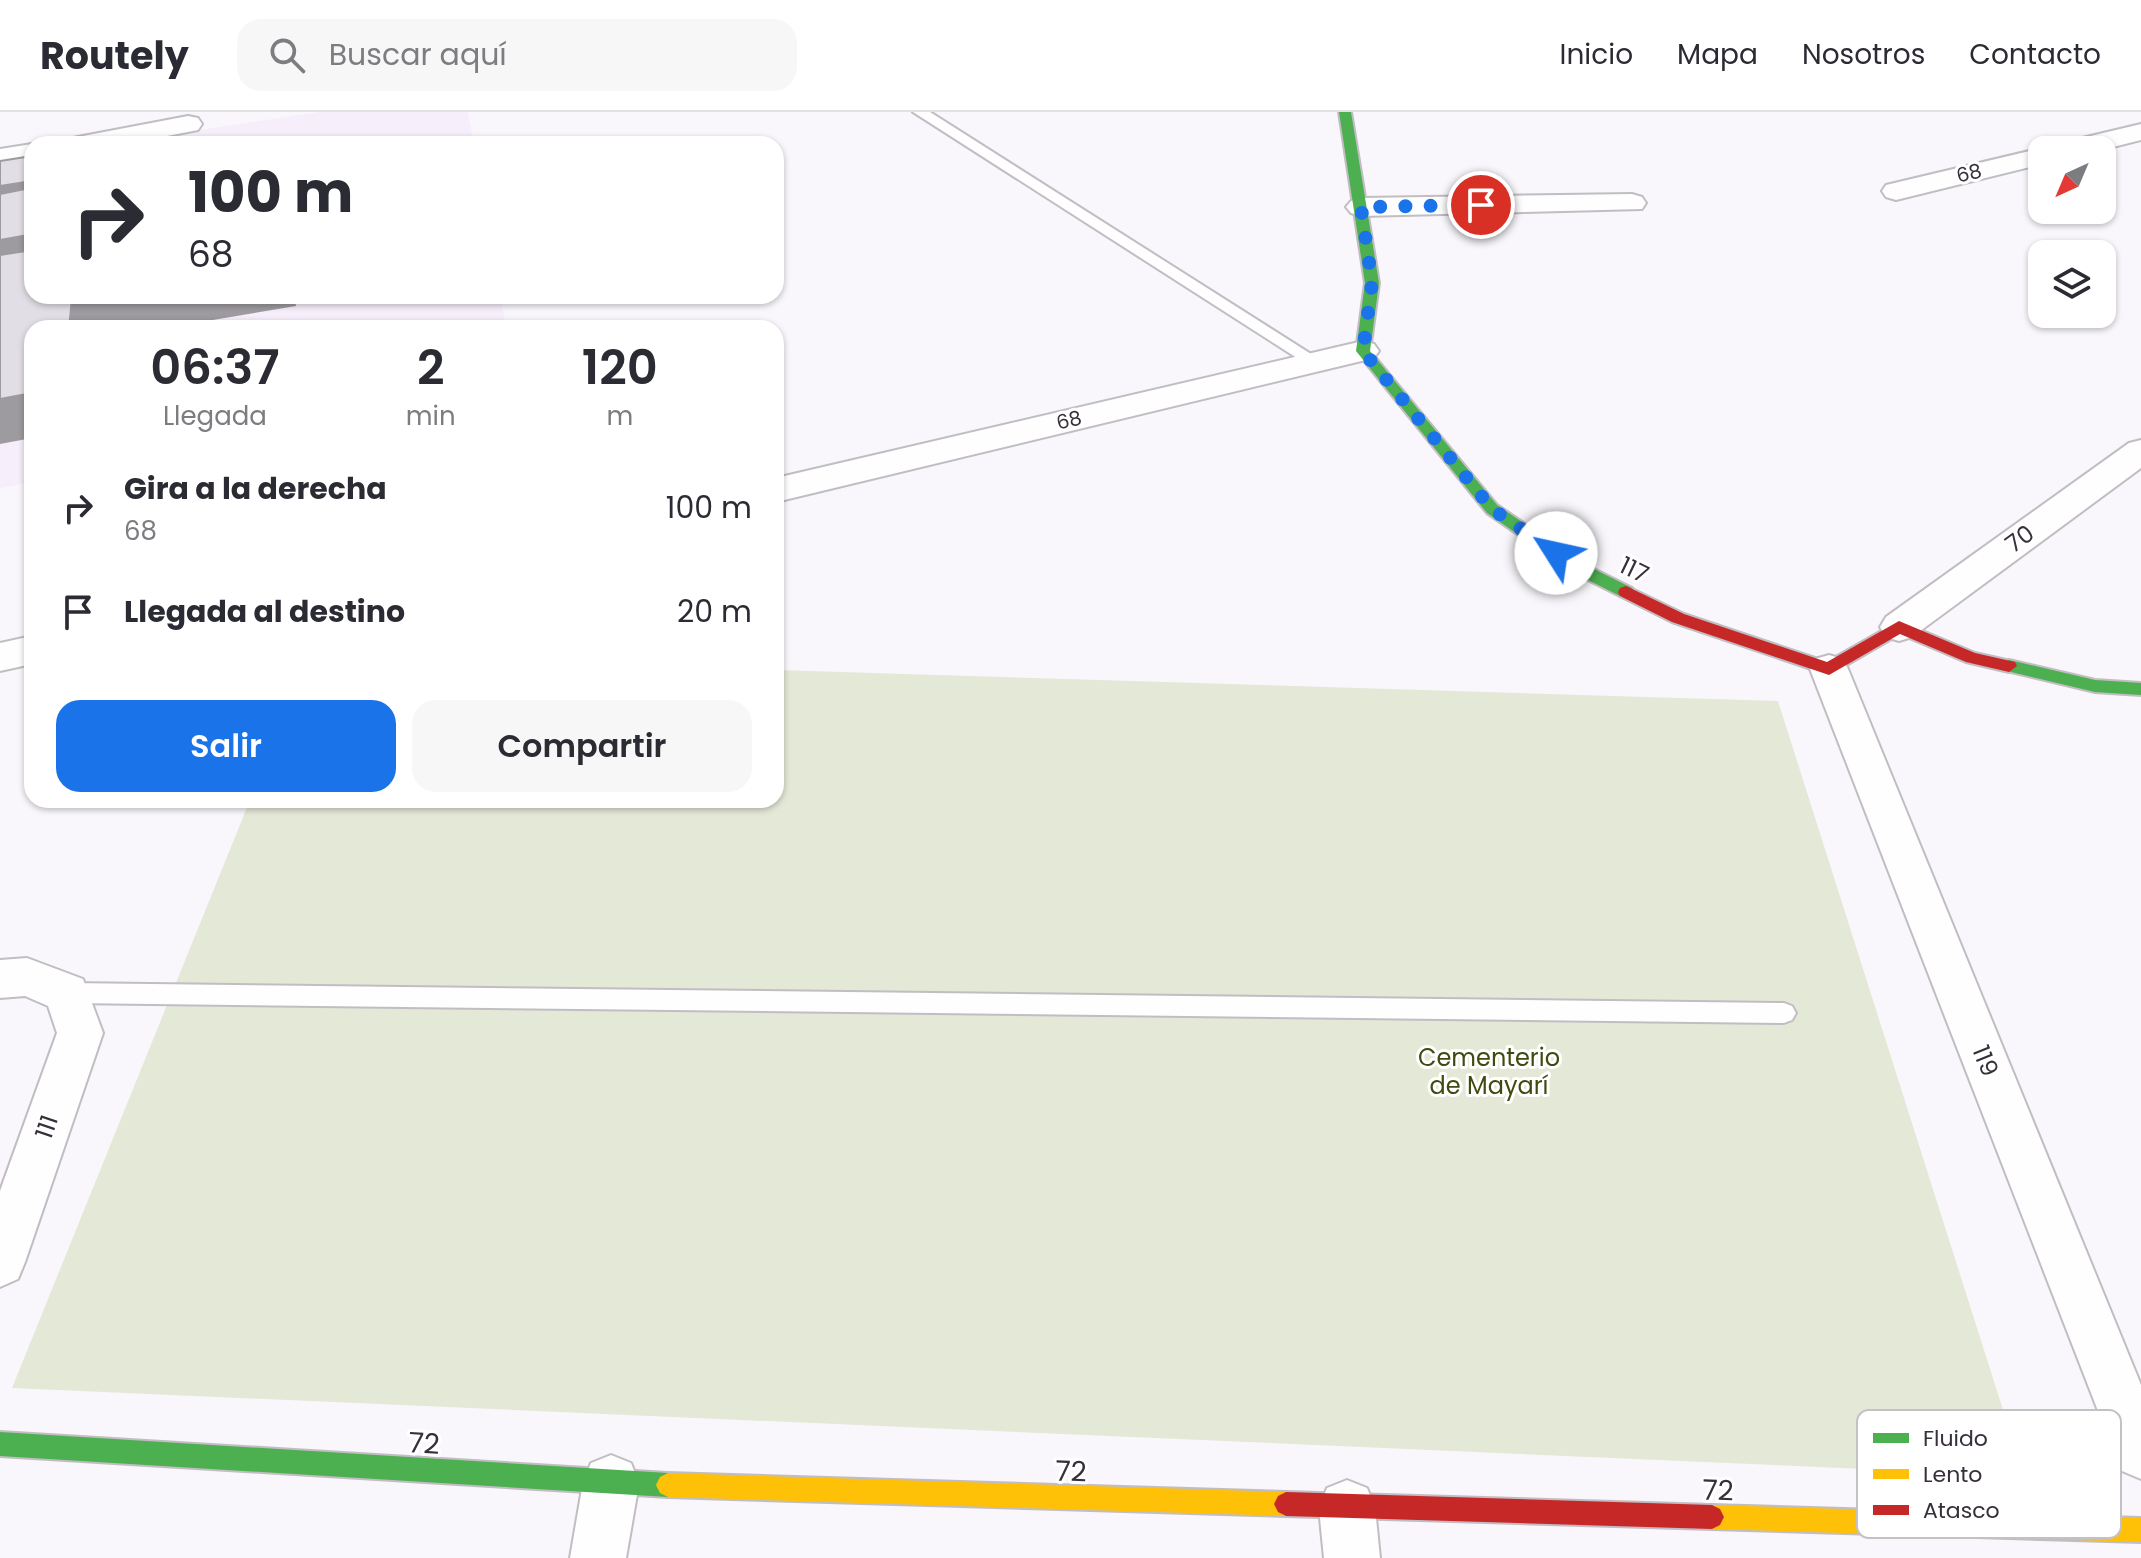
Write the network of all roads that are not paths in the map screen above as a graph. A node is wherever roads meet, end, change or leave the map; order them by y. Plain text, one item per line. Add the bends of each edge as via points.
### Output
1 (920, 112) edge
2 (1345, 112) edge
3 (188, 124) dead end
4 (2141, 132) edge
5 (126, 136) edge
6 (2116, 138) edge
7 (24, 153) edge
8 (0, 157) edge
9 (2028, 159) edge
10 (1896, 191) dead end
11 (1632, 203) dead end
12 (1361, 207) junction
13 (1363, 351) junction
14 (1314, 361) junction
15 (2141, 451) edge
16 (784, 488) edge
17 (1899, 627) junction
18 (24, 652) edge
19 (0, 657) edge
20 (1829, 669) junction
21 (2141, 689) edge
22 (0, 979) edge
23 (67, 993) junction
24 (1784, 1013) dead end
25 (0, 1262) edge
26 (0, 1444) edge
27 (2141, 1452) edge
28 (611, 1483) junction
29 (2121, 1530) edge
30 (2141, 1530) edge
31 (1857, 1531) edge
32 (1350, 1533) edge
33 (598, 1558) edge

1 - 14 lane
2 - 12 street
3 - 5 street
4 - 6 street
7 - 8 street
9 - 10 street, 68
11 - 12 street
12 - 13 street via 1372,283
13 - 14 street, 68
13 - 20 street, 117 via 1492,509 1578,568 1678,618
14 - 16 street, 68
15 - 17 street, 70
17 - 20 street
17 - 21 street via 1972,658 2095,686
18 - 19 street
20 - 27 street, 119
22 - 23 street via 27,977
23 - 24 lane
23 - 25 street, 111 via 80,1033
26 - 28 street, 72
28 - 32 street, 72
28 - 33 street
29 - 30 street, 72
31 - 32 street, 72

